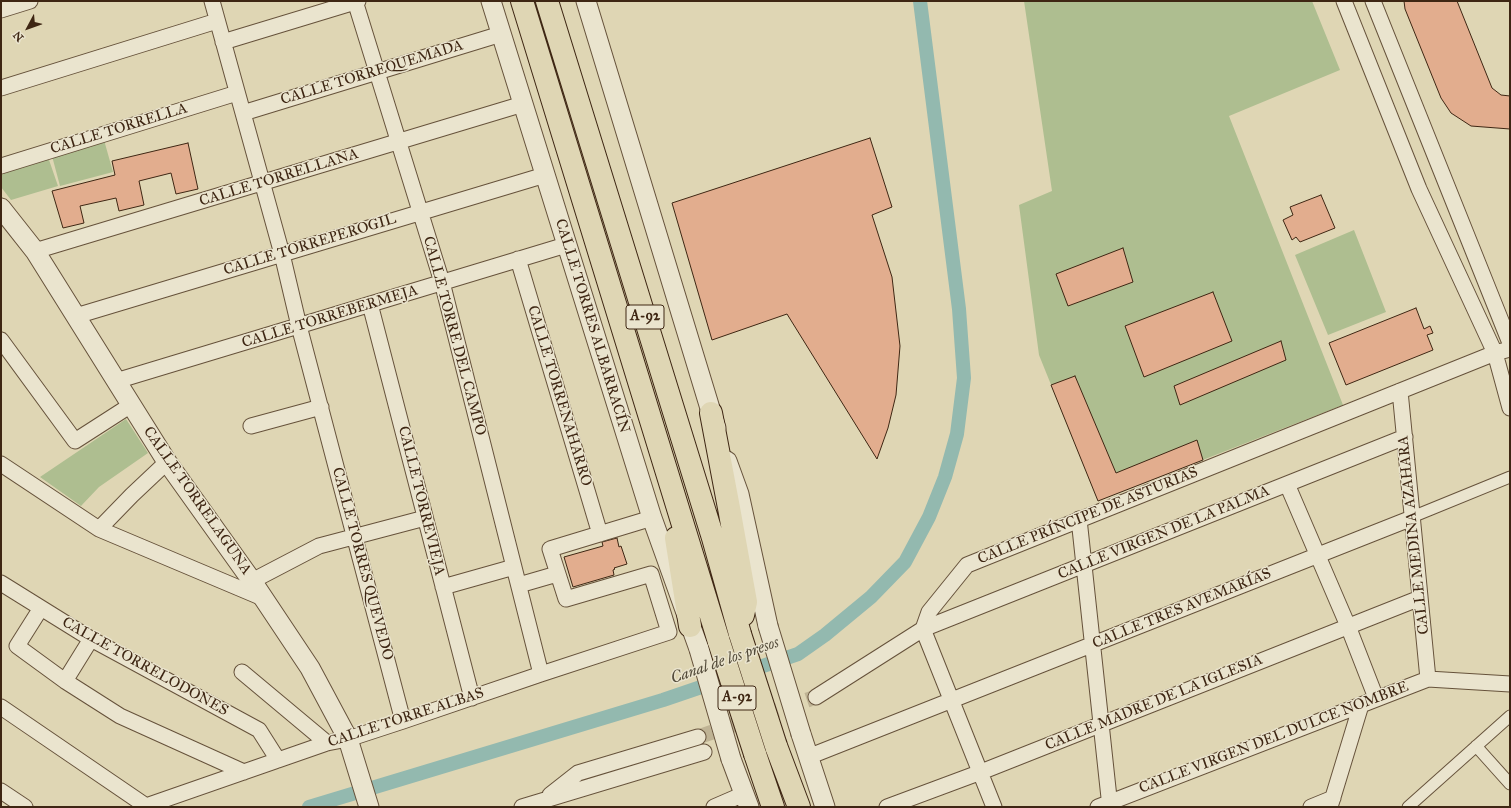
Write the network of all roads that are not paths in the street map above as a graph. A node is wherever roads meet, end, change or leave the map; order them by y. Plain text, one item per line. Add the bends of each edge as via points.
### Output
1 (30, 1) edge
2 (212, 1) edge
3 (356, 1) edge
4 (491, 1) edge
5 (522, 1) edge
6 (547, 1) edge
7 (586, 1) edge
8 (1344, 1) edge
9 (1373, 1) edge
10 (1, 10) edge
11 (217, 21) junction
12 (501, 34) junction
13 (223, 42) junction
14 (376, 72) junction
15 (1, 88) edge
16 (237, 93) junction
17 (523, 104) junction
18 (243, 113) junction
19 (398, 142) junction
20 (1, 166) edge
21 (545, 175) junction
22 (262, 183) junction
23 (1, 208) edge
24 (420, 212) junction
25 (566, 245) junction
26 (35, 252) junction
27 (282, 254) junction
28 (518, 259) junction
29 (442, 282) junction
30 (370, 304) junction
31 (76, 316) junction
32 (299, 326) junction
33 (1510, 343) edge
34 (1510, 349) edge
35 (4, 350) edge
36 (1495, 353) junction
37 (116, 382) junction
38 (1400, 391) junction
39 (131, 405) junction
40 (321, 407) junction
41 (1510, 408) edge
42 (711, 413) junction
43 (251, 426) dead end
44 (1404, 437) junction
45 (661, 452) junction
46 (167, 462) junction
47 (4, 471) edge
48 (1510, 477) edge
49 (1287, 484) junction
50 (1412, 517) junction
51 (425, 518) junction
52 (652, 518) junction
53 (1079, 519) junction
54 (99, 529) junction
55 (600, 534) junction
56 (354, 536) junction
57 (1318, 556) junction
58 (1084, 565) junction
59 (514, 567) junction
60 (557, 574) junction
61 (252, 581) junction
62 (1, 583) edge
63 (519, 585) junction
64 (443, 586) junction
65 (1420, 598) junction
66 (265, 599) junction
67 (41, 608) junction
68 (690, 626) junction
69 (1348, 626) junction
70 (923, 629) junction
71 (740, 634) junction
72 (91, 639) junction
73 (1092, 645) junction
74 (242, 672) dead end
75 (541, 674) junction
76 (1428, 679) junction
77 (65, 681) junction
78 (1510, 684) edge
79 (816, 697) tunnel mouth
80 (472, 698) junction
81 (1376, 698) junction
82 (952, 700) junction
83 (1361, 705) junction
84 (1, 707) edge
85 (1510, 716) edge
86 (402, 721) junction
87 (1101, 723) junction
88 (698, 737) tunnel mouth
89 (348, 739) junction
90 (327, 743) junction
91 (1476, 746) junction
92 (704, 752) tunnel mouth
93 (808, 757) junction
94 (278, 760) junction
95 (244, 772) junction
96 (981, 772) junction
97 (1510, 784) edge
98 (1, 791) edge
99 (746, 800) edge
100 (1332, 803) edge
101 (532, 805) edge
102 (897, 805) edge
103 (1106, 806) edge
104 (25, 807) edge
105 (144, 807) edge
106 (369, 807) edge
107 (714, 807) edge
108 (773, 807) edge
109 (799, 807) edge
110 (825, 807) edge
111 (994, 807) edge
112 (1310, 807) edge
113 (1408, 807) edge

1 - 10 street
2 - 11 street, CALLE TORRES QUEVEDO
3 - 13 street
3 - 14 street, CALLE TORRE DEL CAMPO
4 - 12 street, CALLE TORRES ALBARRACÍN
5 - 45 highway, A-92
6 - 71 highway, A-92 via 713,538
7 - 42 street
8 - 36 street via 1419,188
9 - 33 street
11 - 13 street, CALLE TORRES QUEVEDO
11 - 15 street
12 - 14 street, CALLE TORREQUEMADA
12 - 17 street, CALLE TORRES ALBARRACÍN
13 - 16 street, CALLE TORRES QUEVEDO
14 - 18 street, CALLE TORREQUEMADA
14 - 19 street, CALLE TORRE DEL CAMPO
16 - 18 street, CALLE TORRES QUEVEDO
16 - 20 street, CALLE TORRELLA
17 - 19 street, CALLE TORRELLANA
17 - 21 street, CALLE TORRES ALBARRACÍN
18 - 22 street, CALLE TORRES QUEVEDO
19 - 22 street, CALLE TORRELLANA
19 - 24 street, CALLE TORRE DEL CAMPO
21 - 24 street, CALLE TORREPEROGIL
21 - 25 street, CALLE TORRES ALBARRACÍN
22 - 26 street, CALLE TORRELLANA
22 - 27 street, CALLE TORRES QUEVEDO
23 - 26 street, CALLE TORRELAGUNA
24 - 27 street, CALLE TORREPEROGIL
24 - 29 street, CALLE TORRE DEL CAMPO
25 - 28 street, CALLE TORREBERMEJA
25 - 52 street, CALLE TORRES ALBARRACÍN
26 - 31 street, CALLE TORRELAGUNA
27 - 31 street, CALLE TORREPEROGIL
27 - 32 street, CALLE TORRES QUEVEDO
28 - 29 street, CALLE TORREBERMEJA
28 - 55 street, CALLE TORRENAHARRO
29 - 30 street, CALLE TORREBERMEJA
29 - 59 street, CALLE TORRE DEL CAMPO
30 - 32 street, CALLE TORREBERMEJA
30 - 51 street, CALLE TORREVIEJA
31 - 37 street, CALLE TORRELAGUNA
32 - 37 street, CALLE TORREBERMEJA
32 - 40 street, CALLE TORRES QUEVEDO
34 - 36 street, CALLE PRÍNCIPE DE ASTURIAS
35 - 39 street via 75,441
36 - 38 street, CALLE PRÍNCIPE DE ASTURIAS
36 - 41 street
37 - 39 street, CALLE TORRELAGUNA
38 - 44 street, CALLE MEDINA AZAHARA
38 - 53 street, CALLE PRÍNCIPE DE ASTURIAS
39 - 46 street, CALLE TORRELAGUNA
40 - 43 street
40 - 56 street, CALLE TORRES QUEVEDO
42 - 71 highway via 746,602
42 - 93 street, bridge via 739,494 768,626
44 - 49 street, CALLE VIRGEN DE LA PALMA
44 - 50 street, CALLE MEDINA AZAHARA
45 - 68 highway
45 - 108 highway, A-92, bridge
46 - 54 street
46 - 61 street, CALLE TORRELAGUNA
47 - 54 street
48 - 50 street
49 - 57 street
49 - 58 street, CALLE VIRGEN DE LA PALMA
50 - 57 street, CALLE TRES AVEMARÍAS
50 - 65 street, CALLE MEDINA AZAHARA
51 - 56 street
51 - 64 street, CALLE TORREVIEJA
52 - 55 street
52 - 68 street, CALLE TORRES ALBARRACÍN
53 - 58 street
53 - 70 street, CALLE PRÍNCIPE DE ASTURIAS via 967,565 929,612
54 - 66 street
55 - 60 street via 550,548
56 - 61 street via 319,546
56 - 86 street, CALLE TORRES QUEVEDO
57 - 69 street
57 - 73 street, CALLE TRES AVEMARÍAS
58 - 70 street, CALLE VIRGEN DE LA PALMA
58 - 73 street
59 - 63 street, CALLE TORRE DEL CAMPO
59 - 64 street
60 - 63 street
60 - 75 street, CALLE TORRE ALBAS via 566,599 651,574 670,632
61 - 66 street, CALLE TORRELAGUNA
62 - 67 street, CALLE TORRELODONES
63 - 75 street, CALLE TORRE DEL CAMPO
64 - 80 street, CALLE TORREVIEJA
65 - 69 street, CALLE MADRE DE LA IGLESIA
65 - 76 street, CALLE MEDINA AZAHARA
66 - 89 street, CALLE TORRELAGUNA via 310,668
67 - 72 street, CALLE TORRELODONES
67 - 77 street via 17,646
68 - 99 street, CALLE TORRES ALBARRACÍN, bridge
69 - 81 street
69 - 87 street, CALLE MADRE DE LA IGLESIA
70 - 79 street
70 - 82 street
71 - 109 highway, A-92, bridge via 776,746
72 - 77 street
72 - 94 street, CALLE TORRELODONES via 259,730
73 - 82 street, CALLE TRES AVEMARÍAS
73 - 87 street
74 - 90 street
75 - 80 street, CALLE TORRE ALBAS
76 - 78 street
76 - 81 street, CALLE VIRGEN DEL DULCE NOMBRE
77 - 95 street via 120,716
80 - 86 street, CALLE TORRE ALBAS
81 - 83 street, CALLE VIRGEN DEL DULCE NOMBRE
82 - 93 street, CALLE TRES AVEMARÍAS
82 - 96 street
83 - 100 street
83 - 103 street, CALLE VIRGEN DEL DULCE NOMBRE
84 - 105 street
85 - 91 street
86 - 89 street, CALLE TORRE ALBAS
87 - 96 street, CALLE MADRE DE LA IGLESIA
87 - 103 street
88 - 101 street via 578,774
89 - 90 street, CALLE TORRE ALBAS
89 - 106 street, CALLE TORRELAGUNA
90 - 94 street, CALLE TORRE ALBAS
91 - 97 street
91 - 113 street
92 - 101 street
93 - 110 street
94 - 95 street, CALLE TORRE ALBAS
95 - 105 street, CALLE TORRE ALBAS
96 - 102 street, CALLE MADRE DE LA IGLESIA
96 - 111 street
98 - 104 street
99 - 107 street
100 - 112 street

